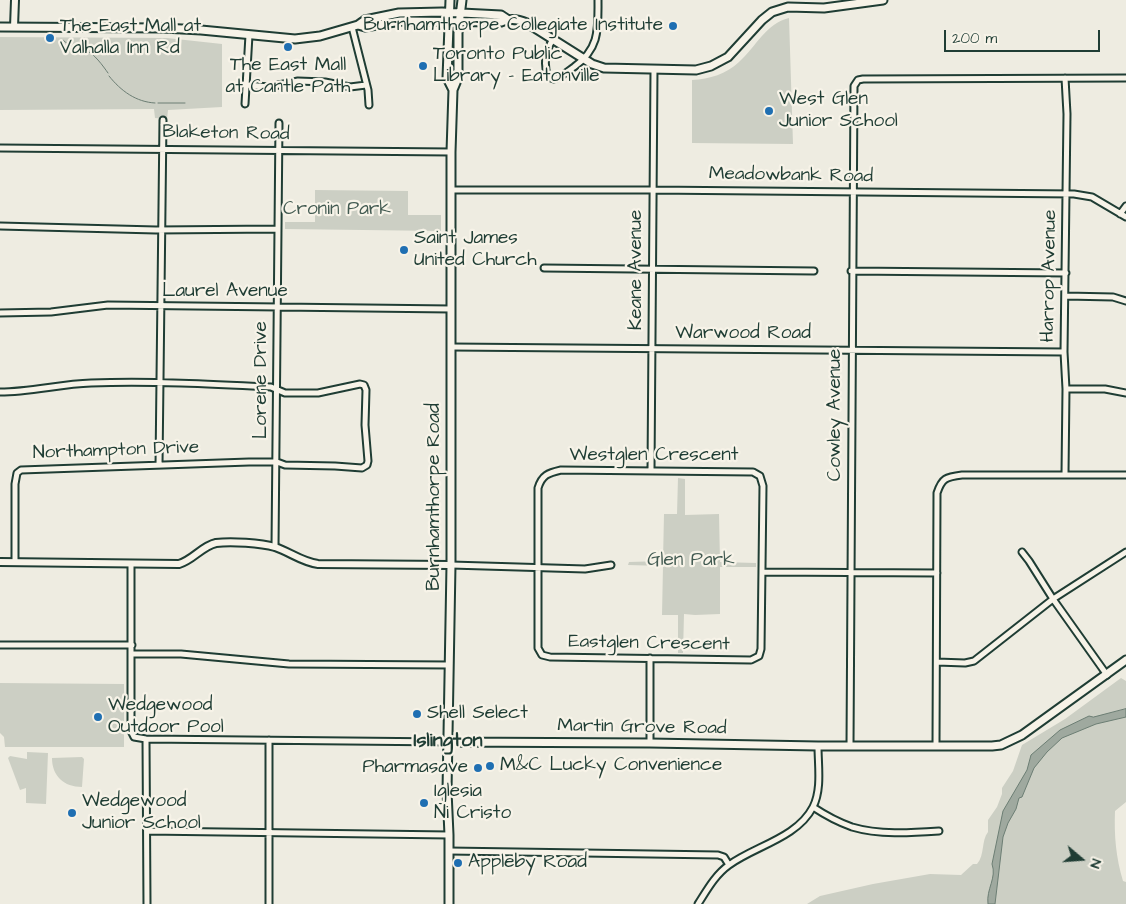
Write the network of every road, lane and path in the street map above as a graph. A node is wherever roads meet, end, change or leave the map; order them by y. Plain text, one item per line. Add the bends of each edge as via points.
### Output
1 (15, 0) edge
2 (450, 0) edge
3 (462, 0) edge
4 (598, 0) edge
5 (883, 0) edge
6 (450, 13) junction
7 (461, 14) junction
8 (507, 19) junction
9 (460, 22) junction
10 (449, 23) junction
11 (355, 26) junction
12 (0, 27) edge
13 (14, 27) junction
14 (249, 35) junction
15 (553, 39) junction
16 (584, 59) junction
17 (654, 70) junction
18 (1065, 78) junction
19 (1126, 78) edge
20 (246, 85) junction
21 (366, 86) junction
22 (453, 90) junction
23 (245, 104) dead end
24 (369, 105) dead end
25 (162, 120) dead end
26 (279, 123) dead end
27 (0, 148) edge
28 (162, 149) junction
29 (277, 150) junction
30 (451, 152) junction
31 (451, 190) junction
32 (652, 190) junction
33 (853, 192) junction
34 (1066, 194) junction
35 (1126, 206) edge
36 (1120, 214) junction
37 (1126, 217) edge
38 (0, 226) edge
39 (161, 230) junction
40 (277, 230) junction
41 (544, 268) dead end
42 (652, 268) junction
43 (851, 271) junction
44 (814, 272) dead end
45 (1066, 273) junction
46 (1066, 296) junction
47 (1126, 301) edge
48 (161, 306) junction
49 (277, 307) junction
50 (451, 309) junction
51 (0, 313) edge
52 (452, 347) junction
53 (651, 348) junction
54 (851, 350) junction
55 (1064, 352) junction
56 (161, 383) junction
57 (276, 389) junction
58 (1066, 389) junction
59 (0, 392) edge
60 (1126, 393) edge
61 (277, 462) junction
62 (160, 465) junction
63 (651, 470) junction
64 (1065, 474) junction
65 (1126, 475) edge
66 (275, 547) junction
67 (1022, 552) dead end
68 (1126, 552) edge
69 (0, 562) edge
70 (15, 562) junction
71 (131, 564) junction
72 (451, 565) junction
73 (611, 565) dead end
74 (537, 567) junction
75 (762, 572) junction
76 (850, 572) junction
77 (937, 573) junction
78 (1053, 599) junction
79 (0, 645) edge
80 (132, 645) junction
81 (132, 654) junction
82 (650, 658) junction
83 (1126, 660) edge
84 (937, 662) junction
85 (449, 665) junction
86 (1107, 675) junction
87 (146, 739) junction
88 (269, 740) junction
89 (448, 742) junction
90 (650, 743) junction
91 (936, 745) junction
92 (818, 746) junction
93 (850, 746) junction
94 (813, 807) junction
95 (147, 831) junction
96 (938, 831) dead end
97 (270, 833) junction
98 (449, 835) junction
99 (449, 851) junction
100 (729, 865) junction
101 (147, 904) edge
102 (269, 904) edge
103 (449, 904) edge
104 (698, 904) edge

1 - 13 street
2 - 6 main road, Burnhamthorpe Road
3 - 7 main road, Burnhamthorpe Road
4 - 16 street via 597,34
5 - 17 main road via 824,8 788,7 772,12 731,54 711,66 696,70
6 - 7 main road
6 - 10 main road, Burnhamthorpe Road
6 - 11 main road via 399,12 365,20
7 - 8 main road via 501,15
7 - 9 main road, Burnhamthorpe Road
8 - 9 main road via 501,22
8 - 15 main road via 524,22
9 - 10 main road
9 - 22 main road, Burnhamthorpe Road via 458,78
10 - 11 main road via 401,21
10 - 22 main road, Burnhamthorpe Road via 448,78
11 - 14 main road via 300,39
11 - 21 street
12 - 13 main road
13 - 14 main road via 163,28
14 - 20 street
15 - 16 main road
15 - 16 street via 546,52 546,73 550,79 559,78
16 - 17 main road via 604,68
17 - 32 street, Keane Avenue
18 - 19 street
18 - 33 street, Cowley Avenue via 858,80 853,89
18 - 34 street, Harrop Avenue
20 - 21 street via 269,87 298,81
20 - 23 street
21 - 24 street
22 - 30 main road, Burnhamthorpe Road
25 - 28 street
26 - 29 street, Lorene Drive
27 - 28 street, Blaketon Road
28 - 29 street, Blaketon Road
28 - 39 street
29 - 30 street, Blaketon Road
29 - 40 street, Lorene Drive
30 - 31 main road, Burnhamthorpe Road
31 - 32 street, Meadowbank Road
31 - 50 main road, Burnhamthorpe Road
32 - 33 street, Meadowbank Road
32 - 42 street, Keane Avenue
33 - 34 street, Meadowbank Road
33 - 43 street, Cowley Avenue
34 - 36 street, Meadowbank Road via 1092,197
34 - 45 street, Harrop Avenue
35 - 36 street
36 - 37 street, Meadowbank Road
38 - 39 street
39 - 40 street
39 - 48 street
40 - 49 street, Lorene Drive
41 - 42 street
42 - 44 street
42 - 53 street, Keane Avenue
43 - 45 street
43 - 54 street, Cowley Avenue
45 - 46 street, Harrop Avenue
46 - 47 street via 1113,297
46 - 55 street, Harrop Avenue
48 - 49 street, Laurel Avenue
48 - 51 street, Laurel Avenue via 108,305 51,312
48 - 56 street
49 - 50 street, Laurel Avenue
49 - 57 street, Lorene Drive
50 - 52 main road, Burnhamthorpe Road
52 - 53 street, Warwood Road
52 - 72 main road, Burnhamthorpe Road
53 - 54 street, Warwood Road
53 - 63 street, Keane Avenue
54 - 55 street, Warwood Road
54 - 76 street, Cowley Avenue
55 - 58 street, Harrop Avenue
56 - 57 street
56 - 59 street via 79,384
56 - 62 street
57 - 61 street, Lorene Drive
57 - 61 street, Northampton Drive via 285,393 318,393 364,385 368,455 368,463 362,468
58 - 60 street via 1105,389
58 - 64 street, Harrop Avenue
61 - 62 street, Northampton Drive
61 - 66 street, Lorene Drive
62 - 70 street, Northampton Drive via 21,470 15,484
63 - 74 street, Westglen Crescent via 561,470 541,477 538,488
63 - 75 street, Westglen Crescent via 753,472 760,476 763,486
64 - 65 street
64 - 77 street via 962,475 949,477 940,483 937,493
66 - 71 street via 225,542 211,545 179,564
66 - 72 street via 318,564
67 - 78 street
68 - 78 street
69 - 70 street
70 - 71 street
71 - 80 street
72 - 74 street
72 - 85 main road, Burnhamthorpe Road
73 - 74 street via 586,570
74 - 82 street, Eastglen Crescent via 538,648 542,655
75 - 76 street
75 - 82 street, Eastglen Crescent via 761,649 758,656 751,660
76 - 77 street
76 - 93 street, Cowley Avenue
77 - 84 street
78 - 84 street via 974,661
78 - 86 street
79 - 80 street
80 - 81 street
81 - 85 street via 181,654 288,664
81 - 87 street, Martin Grove Road via 131,731 132,736
82 - 90 street
83 - 86 main road, Martin Grove Road
84 - 91 street
85 - 89 main road, Burnhamthorpe Road
86 - 91 main road, Martin Grove Road via 1012,740 992,746
87 - 88 street, Martin Grove Road
87 - 95 street
88 - 89 street, Martin Grove Road
88 - 97 street
89 - 90 main road, Martin Grove Road
89 - 98 main road, Burnhamthorpe Road
90 - 92 main road, Martin Grove Road
91 - 93 main road, Martin Grove Road
92 - 93 main road, Martin Grove Road
92 - 94 street via 818,785
94 - 96 street via 853,827 904,833
94 - 100 street via 793,829
95 - 97 street
95 - 101 street
97 - 98 street
97 - 102 street
98 - 99 main road, Burnhamthorpe Road
99 - 100 street via 718,855 724,857
99 - 103 main road, Burnhamthorpe Road
100 - 104 street via 715,878

